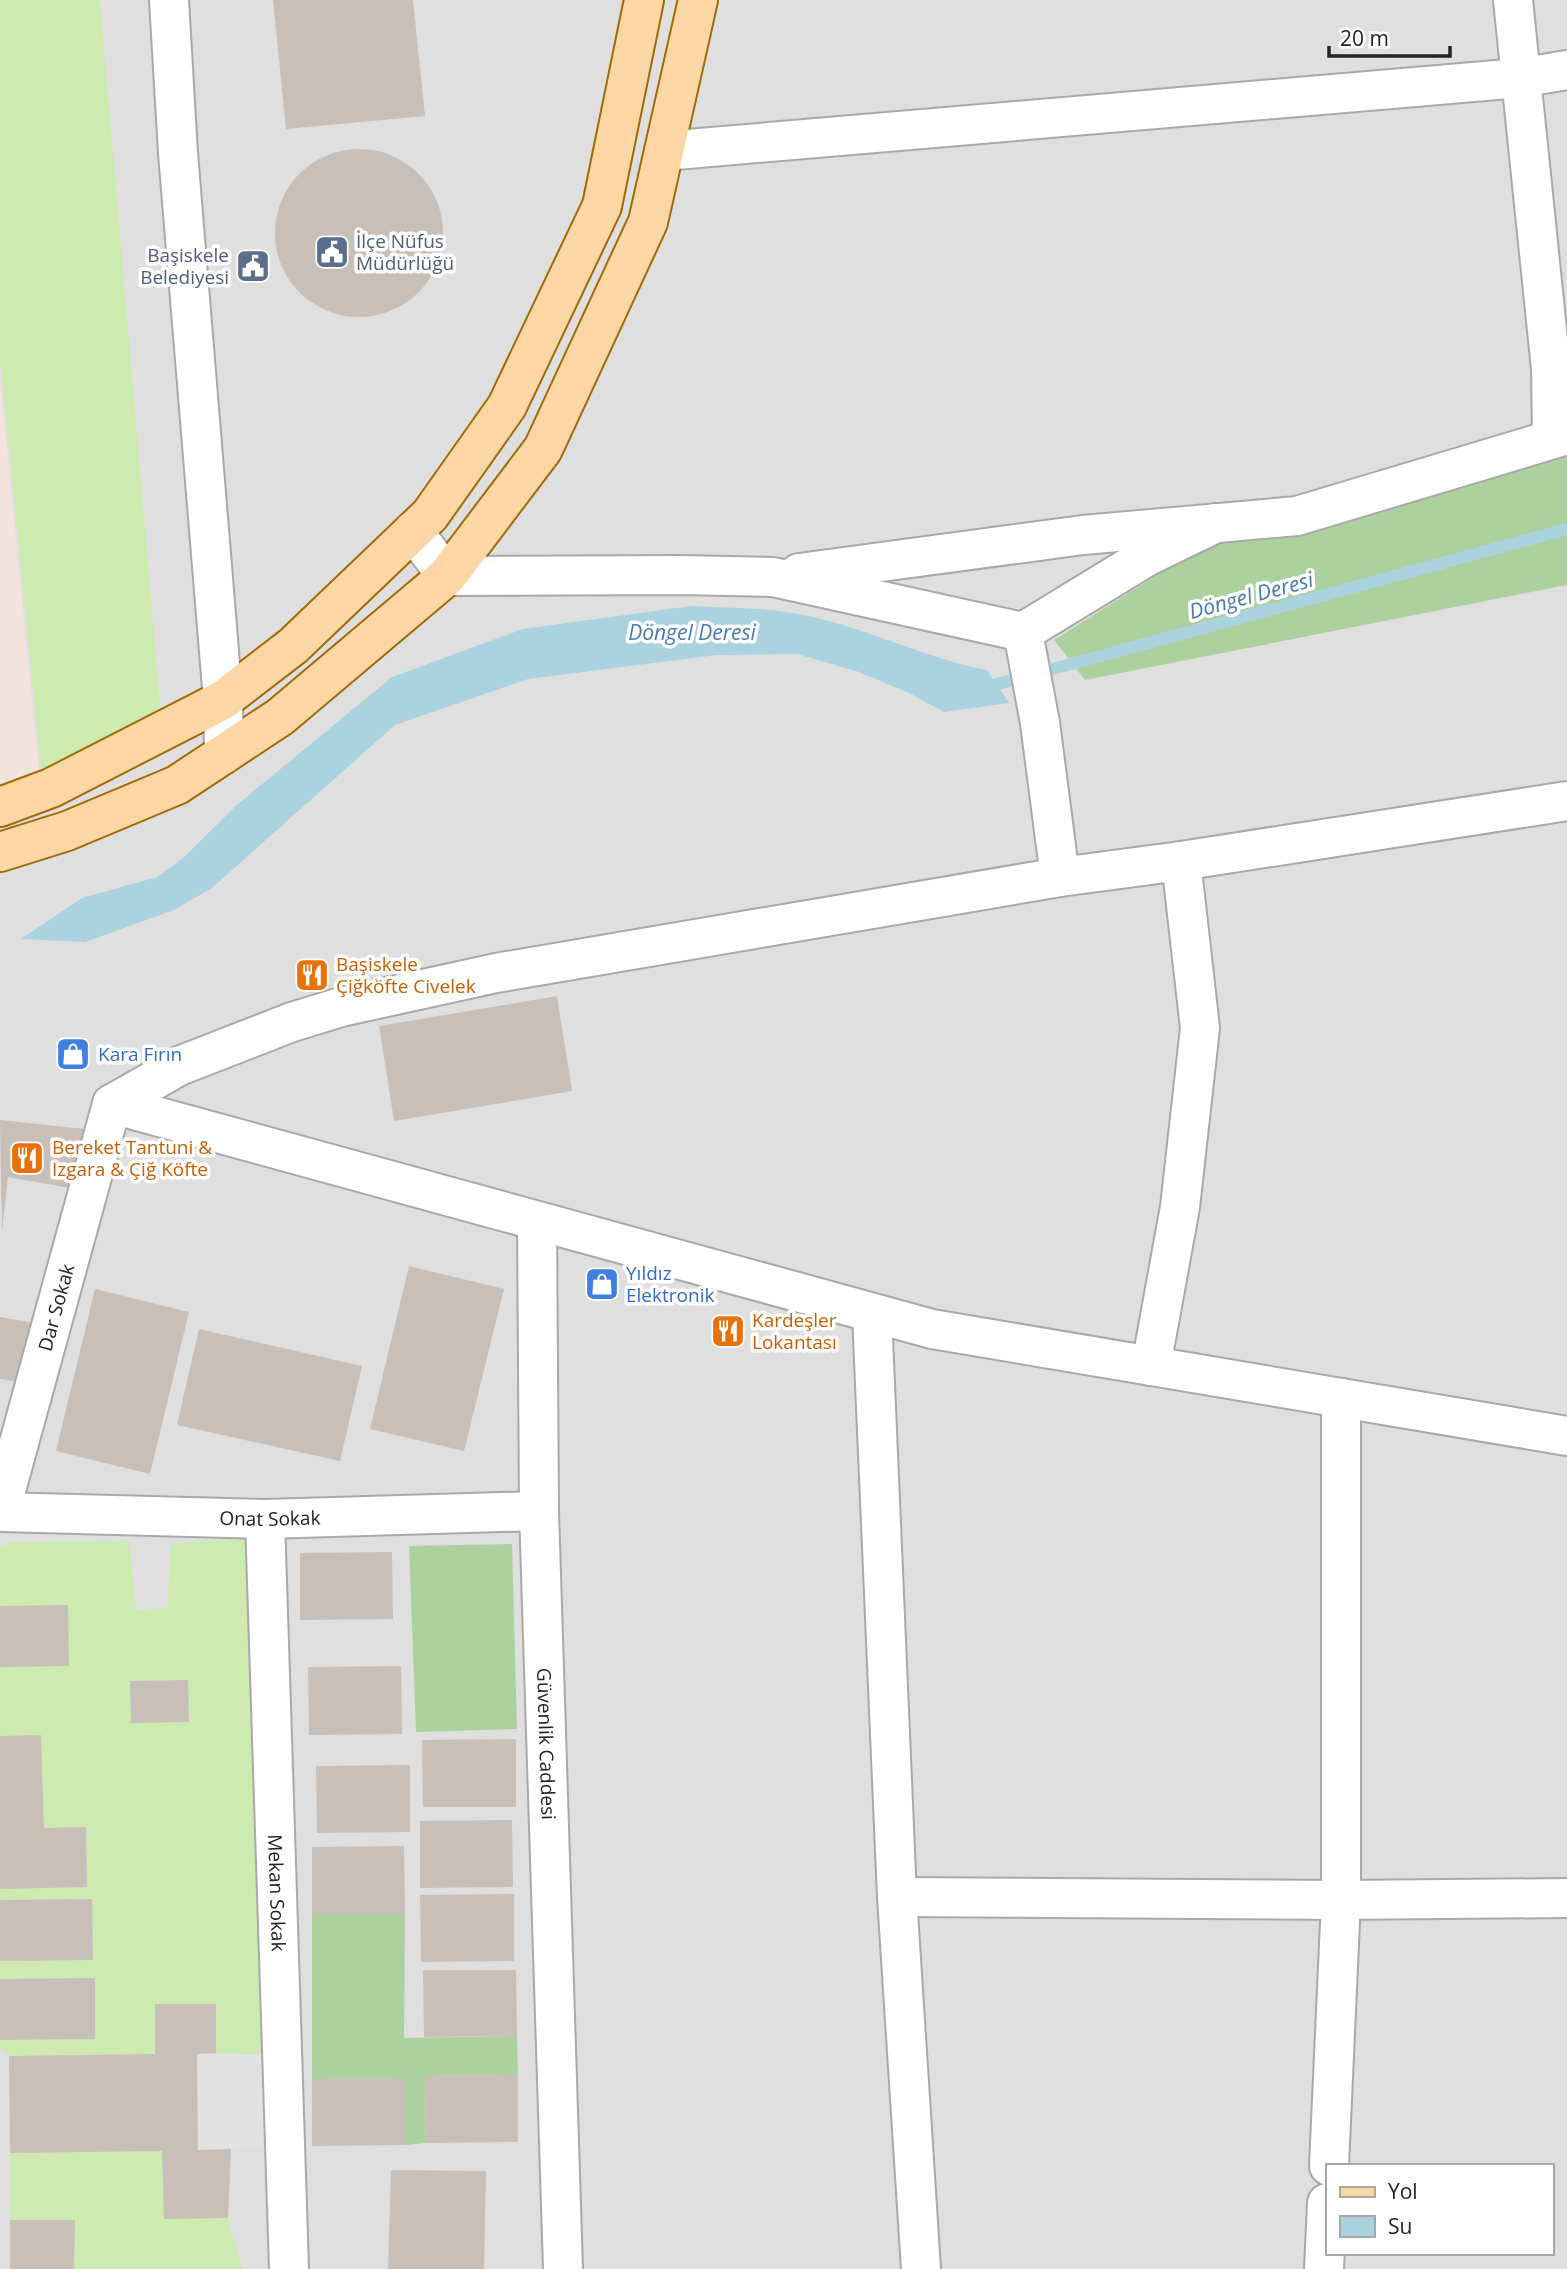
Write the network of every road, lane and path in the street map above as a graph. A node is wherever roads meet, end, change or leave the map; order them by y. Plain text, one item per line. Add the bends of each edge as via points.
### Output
1 (169, 0) edge
2 (644, 0) edge
3 (698, 0) edge
4 (1513, 0) edge
5 (1567, 70) edge
6 (1520, 78) junction
7 (664, 150) junction
8 (1559, 437) edge
9 (1216, 523) junction
10 (413, 531) junction
11 (447, 576) junction
12 (773, 577) junction
13 (1023, 632) junction
14 (223, 700) junction
15 (224, 754) junction
16 (1567, 801) edge
17 (0, 807) edge
18 (0, 852) edge
19 (1181, 862) junction
20 (1060, 877) junction
21 (113, 1104) junction
22 (537, 1221) junction
23 (872, 1314) junction
24 (1151, 1366) junction
25 (1341, 1398) junction
26 (1567, 1436) edge
27 (539, 1511) junction
28 (0, 1512) edge
29 (265, 1518) junction
30 (897, 1897) junction
31 (1567, 1898) edge
32 (1341, 1900) junction
33 (1329, 2164) edge
34 (1326, 2225) edge
35 (289, 2269) edge
36 (563, 2269) edge
37 (921, 2269) edge
38 (1324, 2269) edge

1 - 14 street
2 - 10 main road via 602,206 507,405 430,515
3 - 7 main road
4 - 6 street
5 - 6 street
6 - 7 street
6 - 8 street
7 - 11 main road via 648,222 543,449
8 - 9 street via 1297,516
9 - 12 street via 1083,535
9 - 13 street via 1146,557
10 - 11 street
10 - 14 main road via 293,646
11 - 12 street
11 - 15 main road via 280,717
12 - 13 street
13 - 20 street
14 - 15 street
14 - 17 main road via 51,788
15 - 18 main road via 177,785 67,831
16 - 19 street
19 - 20 street
19 - 24 street via 1200,1028 1180,1207
20 - 21 street via 496,973 341,1007 179,1066
21 - 22 street
21 - 28 street, Dar Sokak
22 - 23 street
22 - 27 street, Güvenlik Caddesi
23 - 24 street via 932,1329
23 - 30 street
24 - 25 street
25 - 26 street
25 - 32 street
27 - 29 street, Onat Sokak
27 - 36 street, Güvenlik Caddesi
28 - 29 street, Onat Sokak
29 - 35 street, Mekan Sokak
30 - 32 street
30 - 37 street
31 - 32 street
32 - 33 street
34 - 38 street

